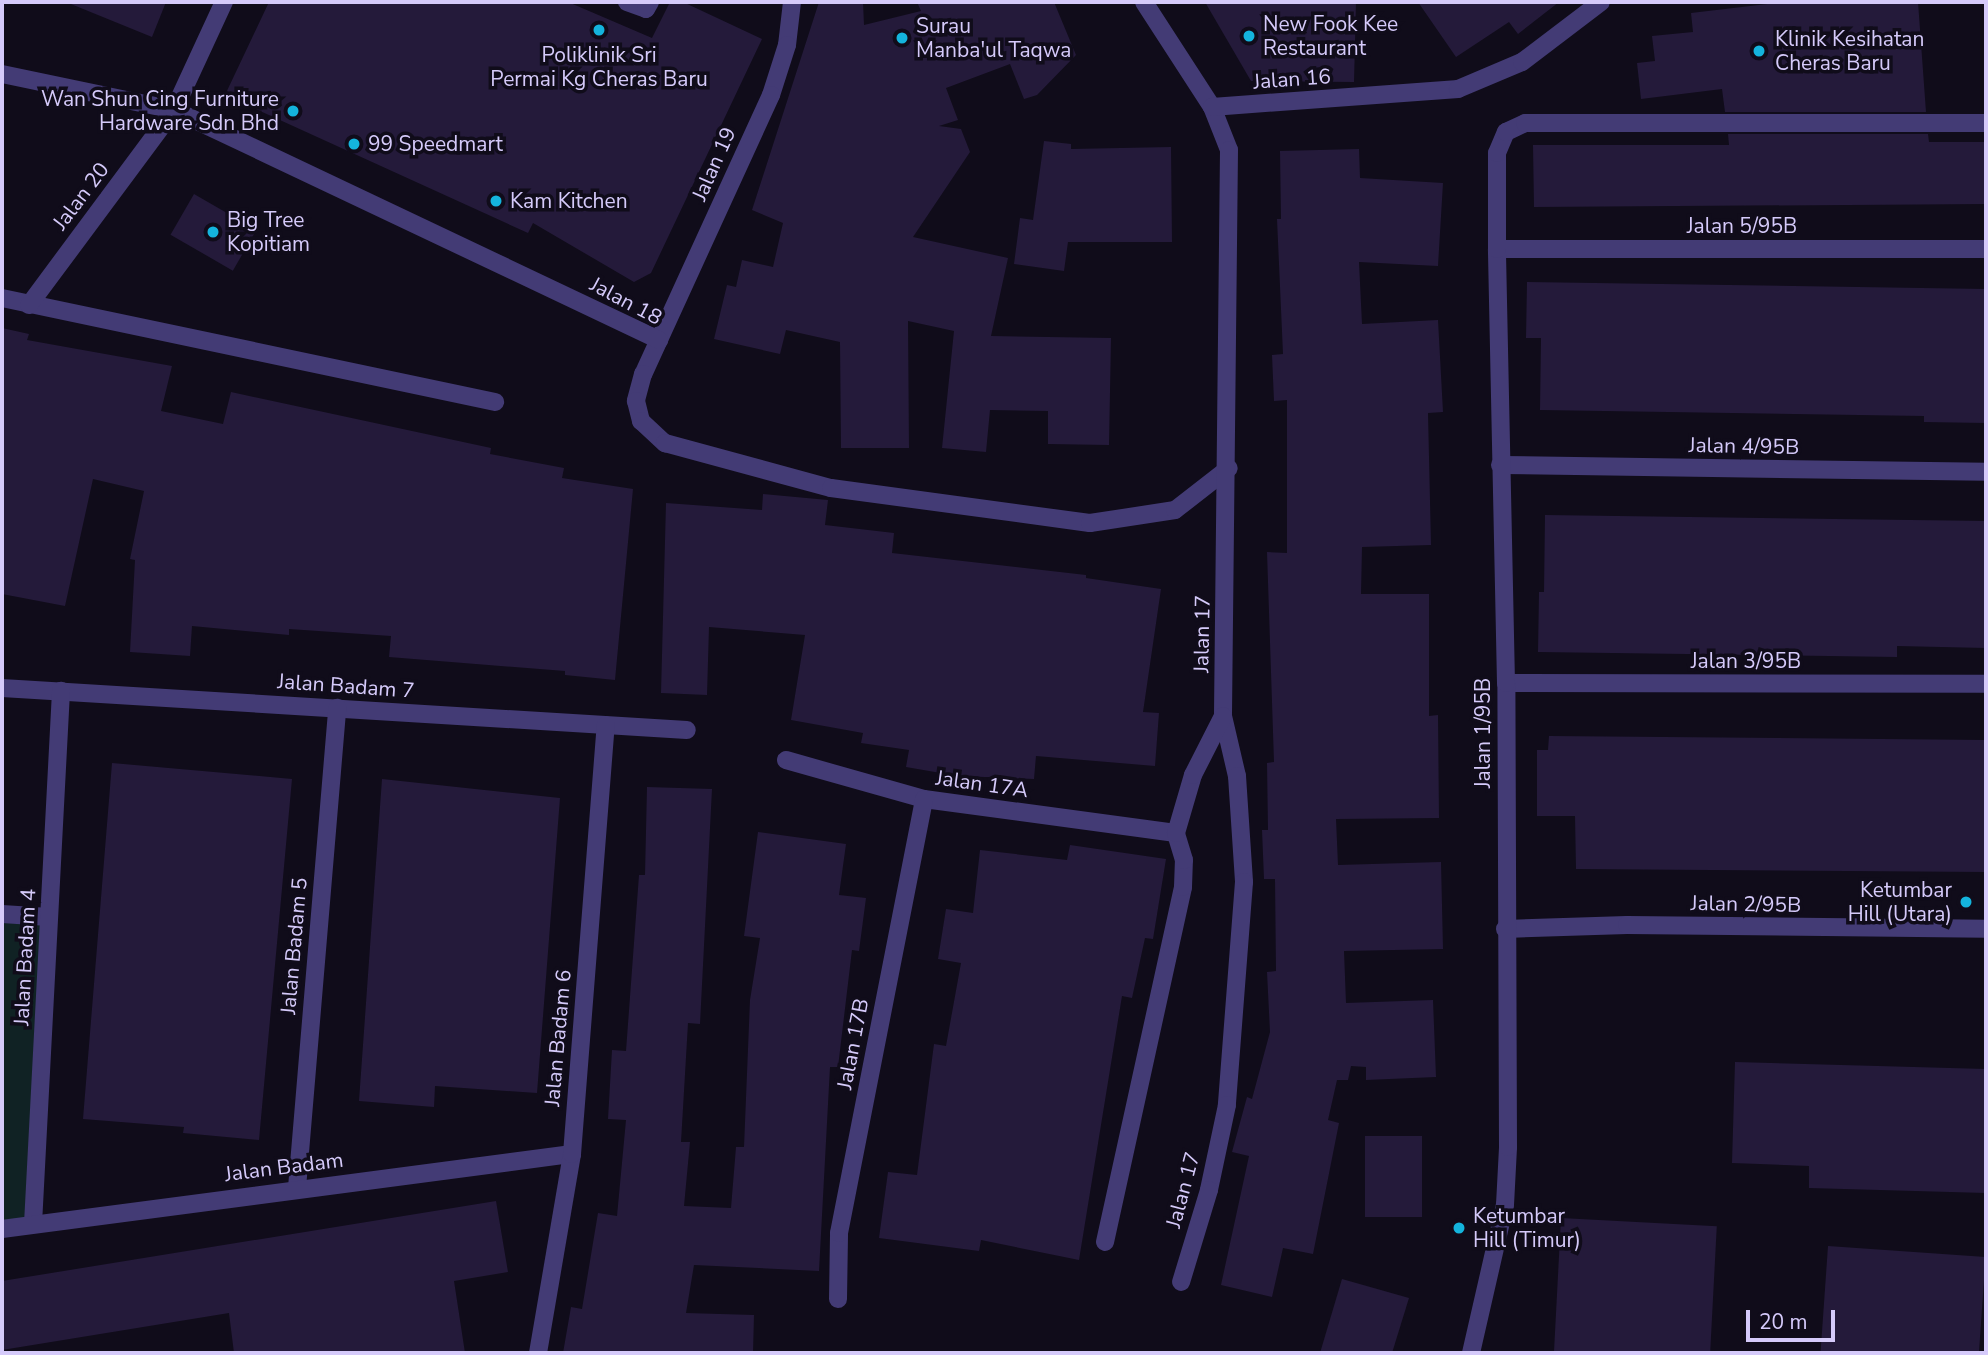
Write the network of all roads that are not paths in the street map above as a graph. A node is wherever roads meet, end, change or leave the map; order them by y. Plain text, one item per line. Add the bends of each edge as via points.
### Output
1 (224, 2) edge
2 (627, 2) edge
3 (650, 2) edge
4 (792, 2) edge
5 (1144, 2) edge
6 (1601, 2) edge
7 (2, 74) edge
8 (1212, 107) junction
9 (174, 110) junction
10 (1986, 123) edge
11 (1497, 249) junction
12 (1986, 249) edge
13 (2, 298) edge
14 (29, 305) junction
15 (659, 340) junction
16 (495, 402) dead end
17 (1500, 465) junction
18 (1228, 468) junction
19 (1986, 472) edge
20 (1506, 683) junction
21 (1986, 684) edge
22 (2, 688) edge
23 (61, 691) junction
24 (337, 708) junction
25 (1223, 716) junction
26 (606, 725) junction
27 (687, 730) dead end
28 (786, 760) dead end
29 (924, 799) junction
30 (1176, 833) junction
31 (2, 914) edge
32 (49, 917) junction
33 (1505, 929) junction
34 (1986, 929) edge
35 (572, 1154) junction
36 (297, 1188) junction
37 (33, 1224) junction
38 (2, 1229) edge
39 (1105, 1242) dead end
40 (1181, 1282) dead end
41 (838, 1299) dead end
42 (538, 1353) edge
43 (1471, 1353) edge

1 - 9 street, Jalan 20
2 - 3 street via 646,9
4 - 15 street, Jalan 19 via 787,45 771,95
5 - 8 street, Jalan 17
6 - 8 street, Jalan 16 via 1522,62 1458,89
7 - 9 street, Jalan 18
8 - 18 street, Jalan 17 via 1229,150
9 - 14 street, Jalan 20
9 - 15 street, Jalan 18
10 - 11 street, Jalan 1/95B via 1525,123 1506,132 1497,153
11 - 12 street, Jalan 5/95B
11 - 17 street, Jalan 1/95B
13 - 14 street
14 - 16 street
15 - 18 street, Jalan 18 via 636,401 641,421 665,443 831,488 1090,523 1175,510
17 - 19 street, Jalan 4/95B
17 - 20 street, Jalan 1/95B
18 - 25 street, Jalan 17
20 - 21 street, Jalan 3/95B
20 - 33 street, Jalan 1/95B
22 - 23 street, Jalan Badam 7
23 - 24 street, Jalan Badam 7
23 - 32 street, Jalan Badam 4
24 - 26 street, Jalan Badam 7
24 - 36 street, Jalan Badam 5
25 - 30 street via 1193,775
25 - 40 street, Jalan 17 via 1237,776 1244,882 1227,1105 1209,1190
26 - 27 street, Jalan Badam 7
26 - 35 street, Jalan Badam 6
28 - 29 street, Jalan 17A
29 - 30 street, Jalan 17A
29 - 41 street, Jalan 17B via 839,1233
30 - 39 street via 1184,860 1183,887
31 - 32 street
32 - 37 street, Jalan Badam 4
33 - 34 street, Jalan 2/95B via 1627,925
33 - 43 street, Jalan 1/95B via 1510,1085 1504,1205
35 - 36 street, Jalan Badam
35 - 42 street, Jalan Badam 6
36 - 37 street, Jalan Badam
37 - 38 street, Jalan Badam

